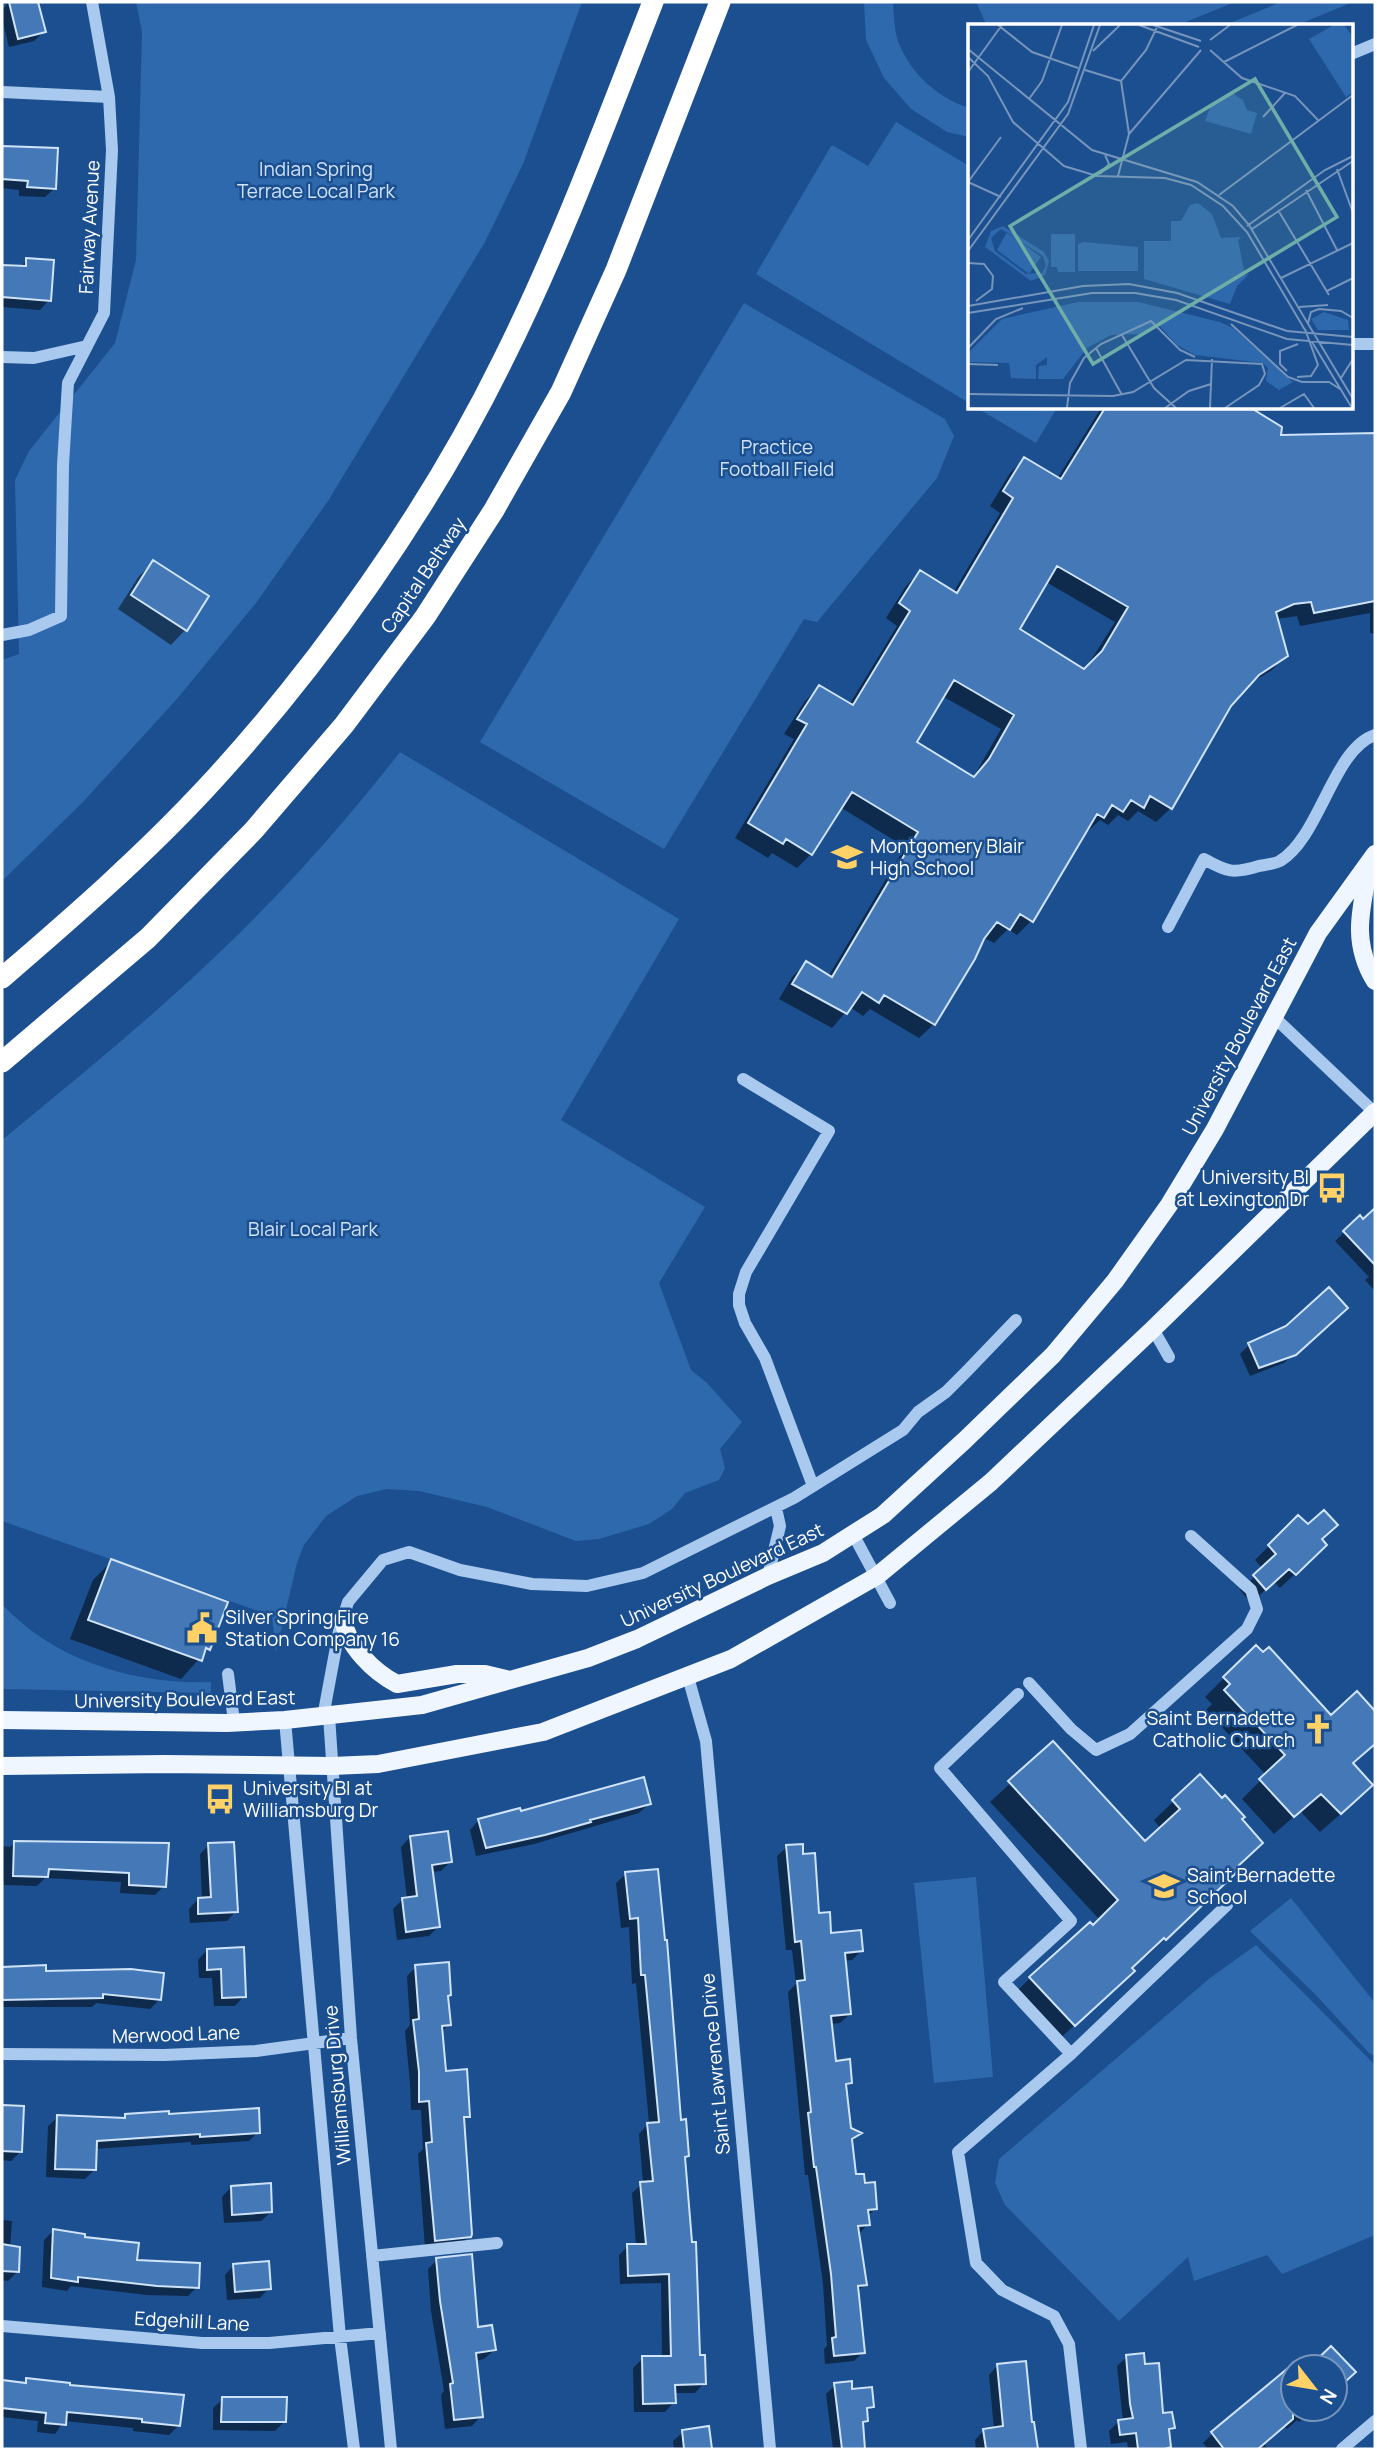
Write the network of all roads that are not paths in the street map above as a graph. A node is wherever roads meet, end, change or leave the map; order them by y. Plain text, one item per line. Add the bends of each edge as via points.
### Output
1 (92, 2) edge
2 (642, 2) edge
3 (653, 2) edge
4 (720, 2) edge
5 (1375, 44) edge
6 (1352, 54) edge
7 (2, 92) edge
8 (109, 97) junction
9 (610, 111) junction
10 (1352, 344) edge
11 (1375, 344) edge
12 (87, 346) junction
13 (2, 357) edge
14 (2, 635) edge
15 (1375, 735) edge
16 (1373, 858) edge
17 (1168, 927) dead end
18 (2, 978) edge
19 (1375, 981) edge
20 (1274, 1017) junction
21 (2, 1062) edge
22 (743, 1079) dead end
23 (1375, 1113) edge
24 (1017, 1320) dead end
25 (1153, 1329) junction
26 (1169, 1357) dead end
27 (814, 1486) junction
28 (776, 1508) junction
29 (853, 1534) junction
30 (1191, 1536) dead end
31 (768, 1576) junction
32 (877, 1576) junction
33 (890, 1603) dead end
34 (342, 1619) junction
35 (228, 1674) dead end
36 (688, 1677) junction
37 (509, 1680) junction
38 (1029, 1683) dead end
39 (1018, 1694) dead end
40 (326, 1716) junction
41 (2, 1720) edge
42 (285, 1720) junction
43 (234, 1722) junction
44 (2, 1766) edge
45 (288, 1766) junction
46 (332, 1766) junction
47 (1227, 1905) dead end
48 (351, 2038) junction
49 (314, 2042) junction
50 (2, 2054) edge
51 (1071, 2054) junction
52 (497, 2243) dead end
53 (372, 2256) junction
54 (2, 2326) edge
55 (380, 2333) junction
56 (340, 2337) junction
57 (1375, 2421) edge
58 (354, 2449) edge
59 (391, 2449) edge
60 (770, 2449) edge
61 (1081, 2449) edge
62 (1342, 2449) edge

1 - 8 street, Fairway Avenue
2 - 9 highway
3 - 9 highway
4 - 21 highway, Capital Beltway via 615,270 561,392 494,510 425,617 344,725 254,830 148,938
5 - 6 street
7 - 8 street
8 - 12 street, Fairway Avenue via 112,150 104,313
9 - 18 highway via 502,363 371,580 298,679 207,787 99,894
10 - 11 street
12 - 13 street via 34,358
12 - 14 street, Fairway Avenue via 68,383 61,616 29,630
15 - 17 street via 1365,738 1340,769 1297,845 1279,861 1240,873 1203,859
16 - 19 main road via 1359,924 1361,952
16 - 20 main road, University Boulevard East via 1318,933
20 - 23 street
20 - 29 main road, University Boulevard East via 1215,1129 1115,1281 1053,1355 883,1515
22 - 27 street via 829,1131 746,1272 739,1294 745,1323 765,1359
23 - 25 main road
24 - 27 street, Williamsburg Drive via 903,1430
25 - 26 street
25 - 32 main road via 991,1482
27 - 28 street, Williamsburg Drive
28 - 31 street via 780,1526
28 - 34 street, Williamsburg Drive via 643,1573 587,1586 531,1584 460,1570 409,1552 383,1560 348,1602
29 - 31 main road, University Boulevard East via 823,1553
29 - 32 street
30 - 38 street via 1251,1590 1257,1609 1247,1629 1130,1734 1096,1750
31 - 37 main road, University Boulevard East via 637,1639
32 - 33 street
32 - 36 main road via 730,1659
34 - 37 main road via 360,1651 377,1671 397,1684 457,1674
34 - 40 street, Williamsburg Drive
35 - 43 street
36 - 46 main road via 543,1732 378,1763
36 - 60 street, Saint Lawrence Drive via 706,1741
37 - 40 main road, University Boulevard East via 422,1705
39 - 51 street via 940,1768 1071,1920 1004,1982
40 - 42 main road, University Boulevard East
40 - 46 street, Williamsburg Drive
41 - 43 main road, University Boulevard East
42 - 43 main road, University Boulevard East
42 - 45 street, Williamsburg Drive
44 - 45 main road
45 - 46 main road
45 - 49 street, Williamsburg Drive
46 - 48 street, Williamsburg Drive
47 - 51 street
48 - 49 street, Merwood Lane
48 - 53 street, Williamsburg Drive
49 - 50 street, Merwood Lane via 164,2055
49 - 56 street, Williamsburg Drive
51 - 61 street via 958,2152 976,2263 1002,2290 1054,2316 1069,2344
52 - 53 street
53 - 55 street, Williamsburg Drive
54 - 56 street, Edgehill Lane via 202,2343
55 - 56 street, Edgehill Lane
55 - 59 street, Williamsburg Drive
56 - 58 street, Williamsburg Drive
57 - 62 street

